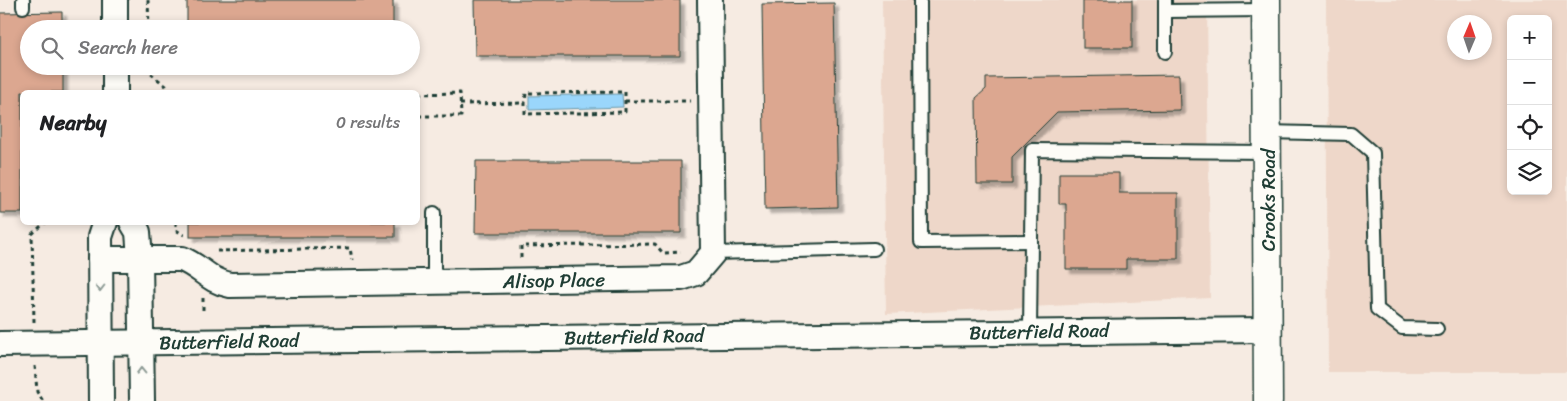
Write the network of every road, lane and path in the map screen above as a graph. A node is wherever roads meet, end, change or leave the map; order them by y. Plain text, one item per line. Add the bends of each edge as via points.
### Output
1 (115, 0) edge
2 (148, 0) edge
3 (710, 0) edge
4 (920, 0) edge
5 (1266, 5) edge
6 (1165, 6) edge
7 (115, 20) edge
8 (149, 20) edge
9 (1165, 52) dead end
10 (115, 75) edge
11 (152, 75) edge
12 (115, 90) edge
13 (167, 90) edge
14 (420, 94) edge
15 (625, 101) junction
16 (696, 101) dead end
17 (525, 103) junction
18 (460, 104) junction
19 (420, 116) edge
20 (1267, 142) junction
21 (434, 213) dead end
22 (42, 225) edge
23 (104, 225) edge
24 (134, 225) edge
25 (1031, 241) junction
26 (874, 249) dead end
27 (217, 251) dead end
28 (683, 252) dead end
29 (713, 253) junction
30 (140, 258) junction
31 (513, 258) dead end
32 (100, 259) junction
33 (361, 260) dead end
34 (434, 281) junction
35 (34, 325) dead end
36 (1437, 329) dead end
37 (1268, 330) junction
38 (1030, 331) junction
39 (101, 342) junction
40 (141, 342) junction
41 (0, 344) edge
42 (35, 361) dead end
43 (43, 401) edge
44 (101, 401) edge
45 (142, 401) edge
46 (1268, 401) edge

1 - 7 street
2 - 8 path
3 - 29 street
4 - 25 lane via 921,242
5 - 6 lane
5 - 20 main road, Crooks Road
6 - 9 lane
10 - 12 street
11 - 13 path
14 - 18 path via 460,93
15 - 16 path
15 - 17 path via 625,92 526,93
15 - 17 path via 625,112 525,114
17 - 18 path
18 - 19 path via 460,116
20 - 25 lane via 1032,150
20 - 36 lane via 1351,134 1372,153 1377,309 1402,328
20 - 37 main road, Crooks Road
21 - 34 lane
22 - 35 path via 32,234
23 - 32 street via 100,237
24 - 30 street via 138,232
25 - 38 lane
26 - 29 lane
27 - 33 path via 350,248 351,260
28 - 31 path via 663,253 655,244 521,246 522,258
29 - 34 street, Alisop Place via 696,273 681,278
30 - 32 street, Alisop Place
30 - 34 street, Alisop Place via 182,259 218,283 230,284
30 - 40 street
32 -> 39 street
37 - 38 street, Butterfield Road
37 - 46 main road, Crooks Road
38 - 40 street, Butterfield Road
39 - 40 street, Butterfield Road
39 - 41 street, Butterfield Road
39 - 44 street
45 -> 40 street
42 - 43 path via 37,392

